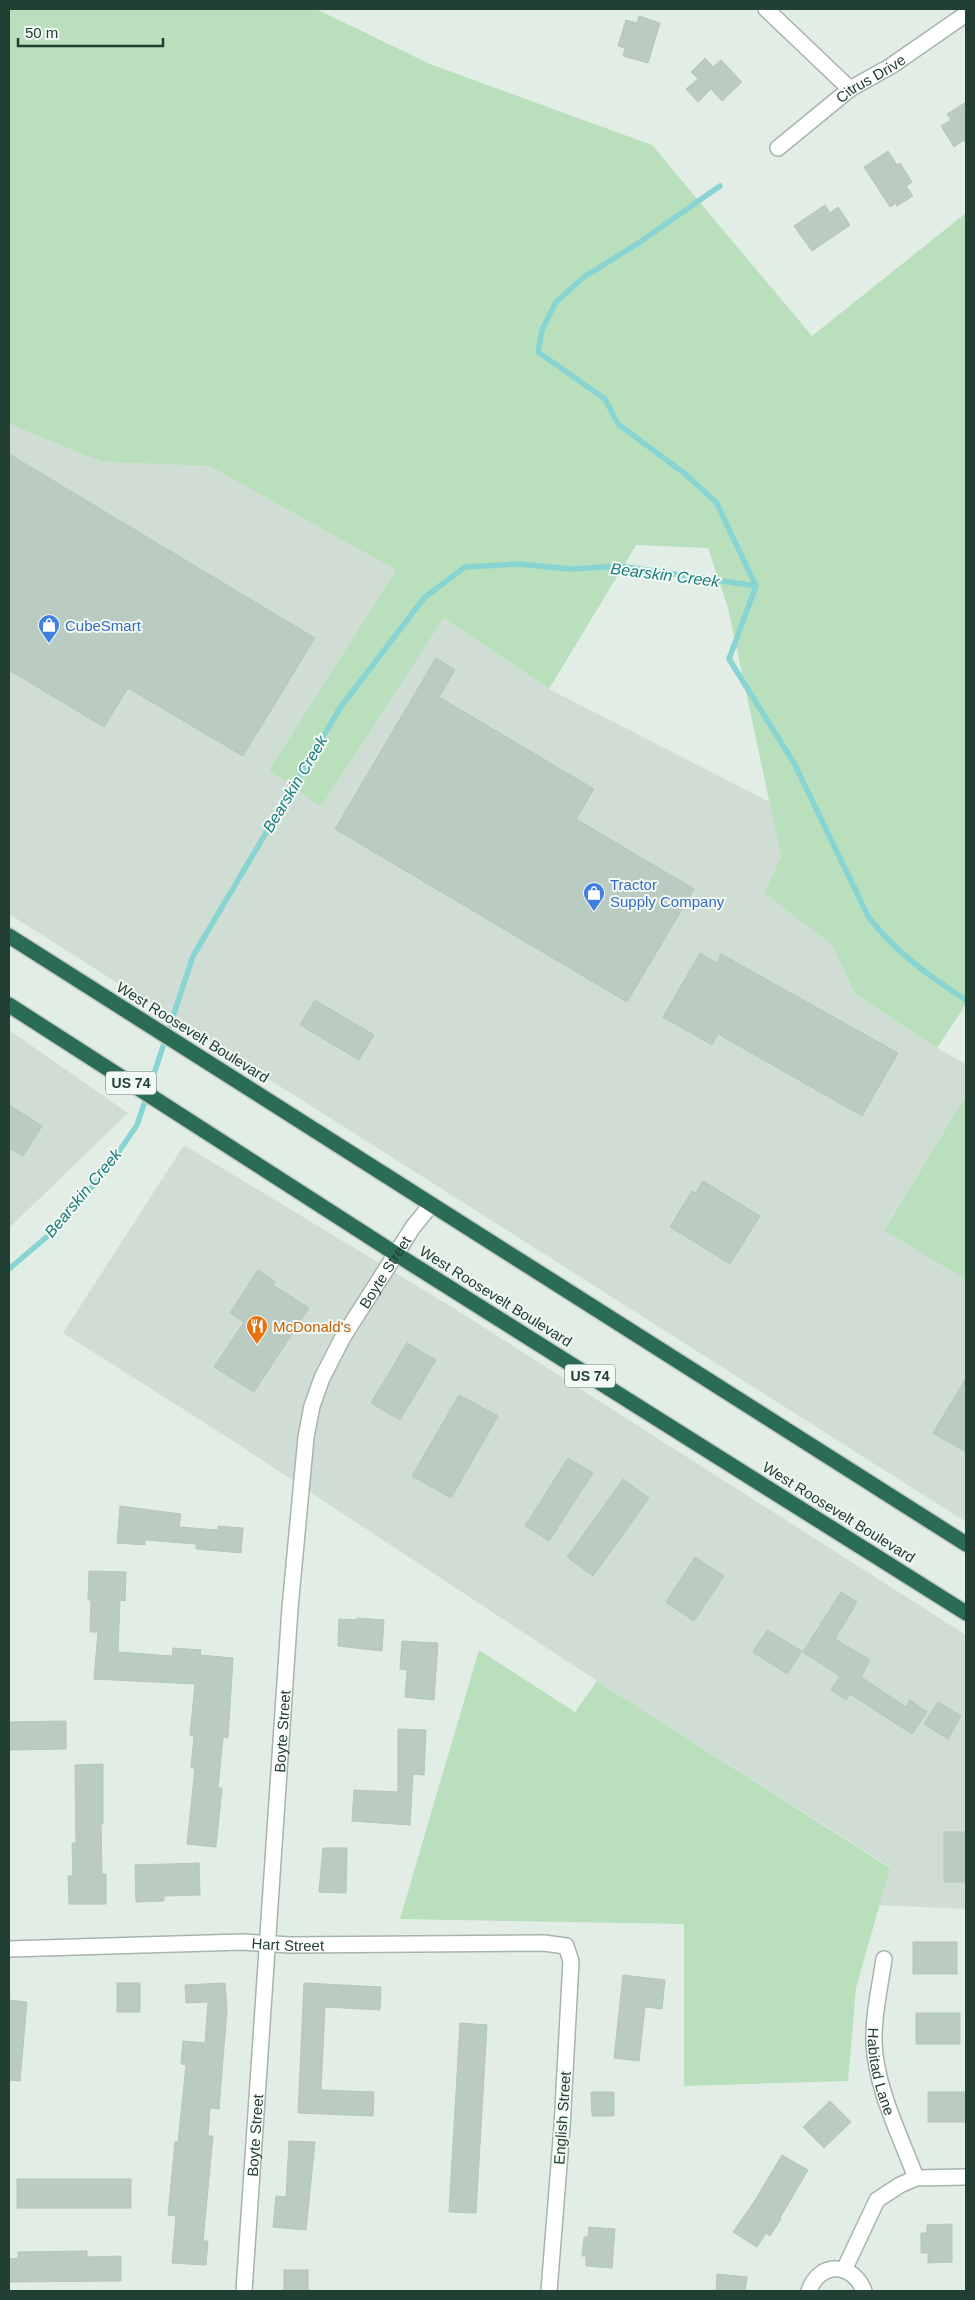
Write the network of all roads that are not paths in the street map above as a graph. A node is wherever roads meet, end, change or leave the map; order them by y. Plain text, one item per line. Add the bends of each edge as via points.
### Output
1 (766, 9) edge
2 (966, 14) edge
3 (850, 89) junction
4 (778, 148) dead end
5 (9, 936) edge
6 (9, 1005) edge
7 (431, 1204) junction
8 (396, 1254) junction
9 (966, 1544) edge
10 (966, 1613) edge
11 (268, 1943) junction
12 (566, 1946) joint
13 (9, 1949) edge
14 (884, 1959) dead end
15 (966, 2177) edge
16 (916, 2178) junction
17 (844, 2270) junction
18 (244, 2291) edge
19 (549, 2291) edge
20 (809, 2291) edge
21 (864, 2291) edge

1 - 3 street
2 - 3 street, Citrus Drive via 891,66
3 - 4 street, Citrus Drive
5 - 7 highway, West Roosevelt Boulevard
6 - 8 highway, West Roosevelt Boulevard / US 74
7 - 8 street, Boyte Street
7 - 9 highway, West Roosevelt Boulevard
8 - 10 highway, West Roosevelt Boulevard / US 74
8 - 11 street, Boyte Street via 352,1322 322,1378 306,1437 290,1608
11 - 12 street, Hart Street via 544,1943
11 - 13 street, Hart Street
11 - 18 street, Boyte Street
12 - 19 street, English Street via 571,1961
14 - 16 street, Habitad Lane via 874,2044 880,2082
15 - 16 street
16 - 17 street via 900,2184 877,2200
17 - 20 street via 832,2269 822,2273
17 - 21 street via 861,2282

